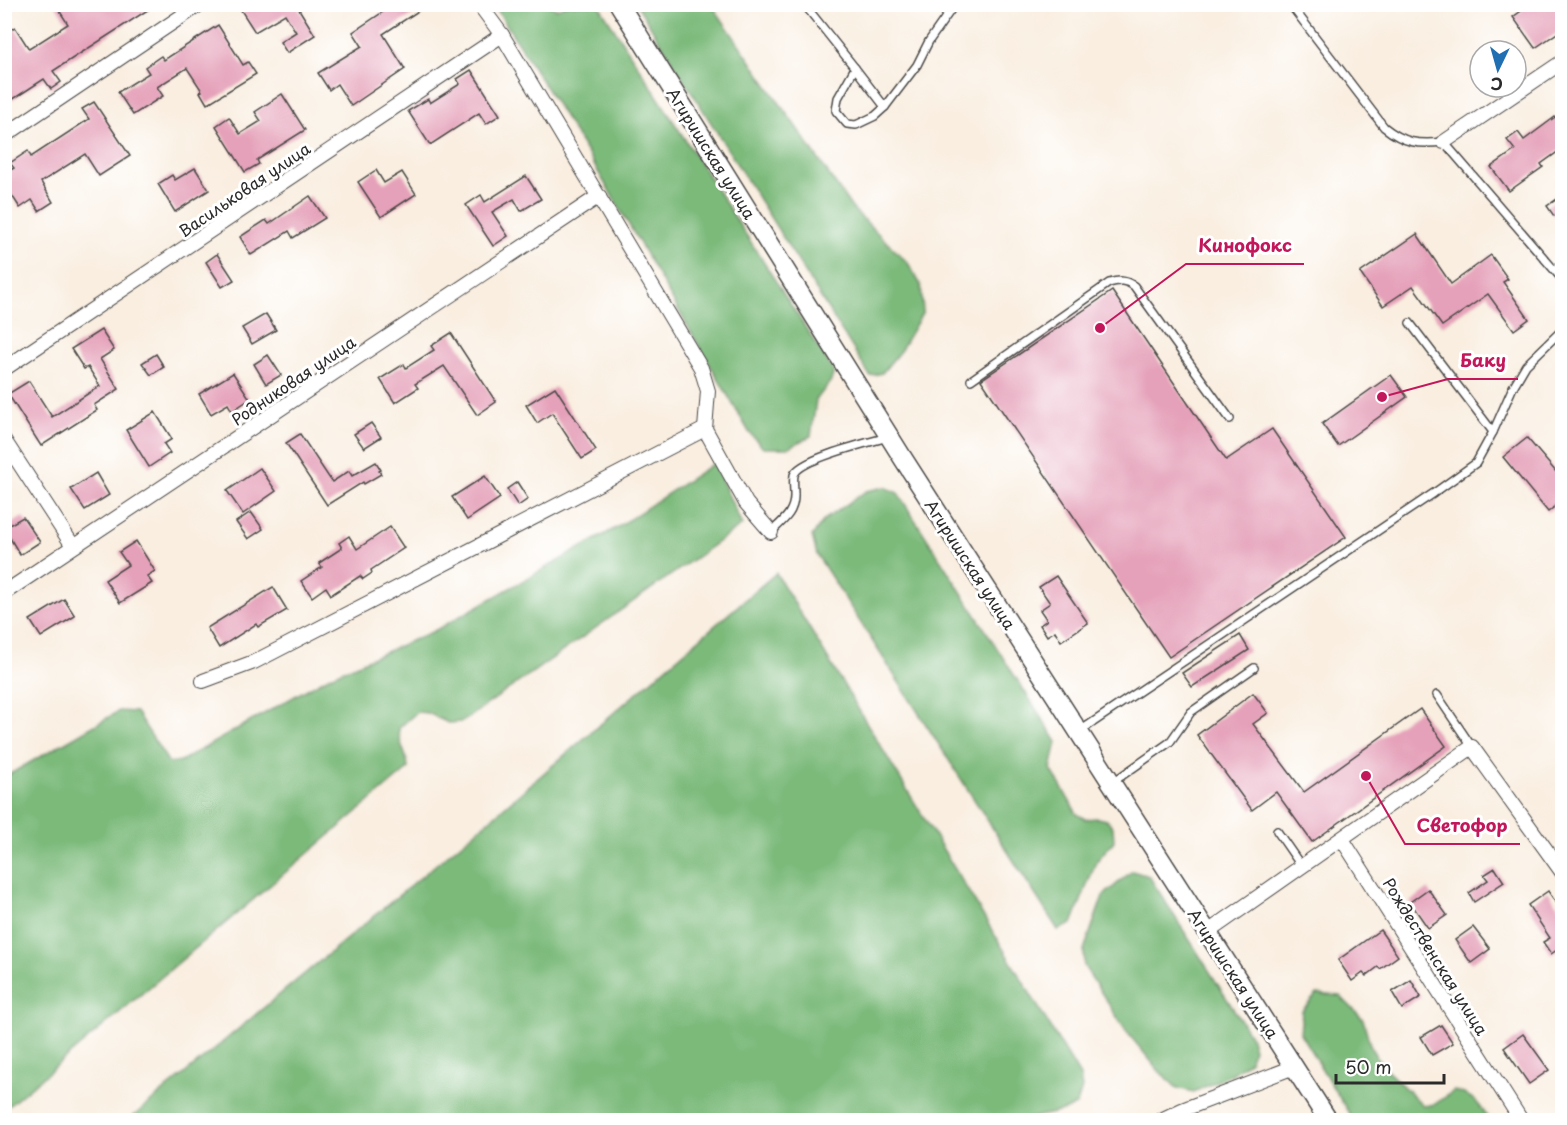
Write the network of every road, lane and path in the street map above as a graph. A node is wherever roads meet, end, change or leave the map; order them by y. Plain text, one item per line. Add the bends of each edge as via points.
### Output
1 (200, 4) edge
2 (479, 4) edge
3 (619, 4) edge
4 (804, 4) edge
5 (955, 4) edge
6 (1290, 4) edge
7 (502, 35) junction
8 (1563, 62) edge
9 (855, 68) junction
10 (885, 107) junction
11 (4, 136) edge
12 (1444, 142) junction
13 (599, 196) junction
14 (1563, 279) edge
15 (1410, 323) dead end
16 (1563, 330) edge
17 (4, 369) edge
18 (971, 380) dead end
19 (1230, 419) dead end
20 (705, 429) junction
21 (1493, 432) junction
22 (890, 437) junction
23 (4, 440) edge
24 (771, 532) joint
25 (74, 546) junction
26 (4, 593) edge
27 (1254, 668) dead end
28 (203, 681) dead end
29 (1437, 695) dead end
30 (1078, 733) junction
31 (1472, 747) junction
32 (1111, 783) junction
33 (1277, 831) dead end
34 (1342, 839) junction
35 (1302, 867) junction
36 (1563, 872) edge
37 (1208, 932) junction
38 (1294, 1067) junction
39 (1161, 1120) edge
40 (1328, 1120) edge
41 (1521, 1120) edge

1 - 11 street
2 - 7 street
3 - 22 street, Агиришская улица
4 - 9 lane
5 - 10 lane
6 - 12 lane via 1384,127 1413,143
7 - 13 street
7 - 17 street, Васильковая улица
8 - 12 street
9 - 10 lane
9 - 10 lane via 836,105 840,117 847,124 856,125
12 - 14 lane
13 - 20 street via 701,368 708,391
13 - 25 street, Родниковая улица
15 - 21 lane
16 - 21 lane via 1527,365
18 - 19 lane via 1109,282 1128,282
20 - 24 street via 746,503
20 - 28 street via 254,662
21 - 30 lane via 1476,463
22 - 24 lane via 800,467 795,473 792,511
22 - 30 street, Агиришская улица
23 - 25 street
25 - 26 street, Родниковая улица
27 - 32 lane via 1191,712 1170,742
29 - 31 lane
30 - 32 street, Агиришская улица
31 - 34 street
31 - 36 street
32 - 37 street, Агиришская улица
33 - 35 lane
34 - 35 street
34 - 41 street, Рождественская улица
35 - 37 street
37 - 38 street, Агиришская улица
38 - 39 street
38 - 40 street, Агиришская улица

